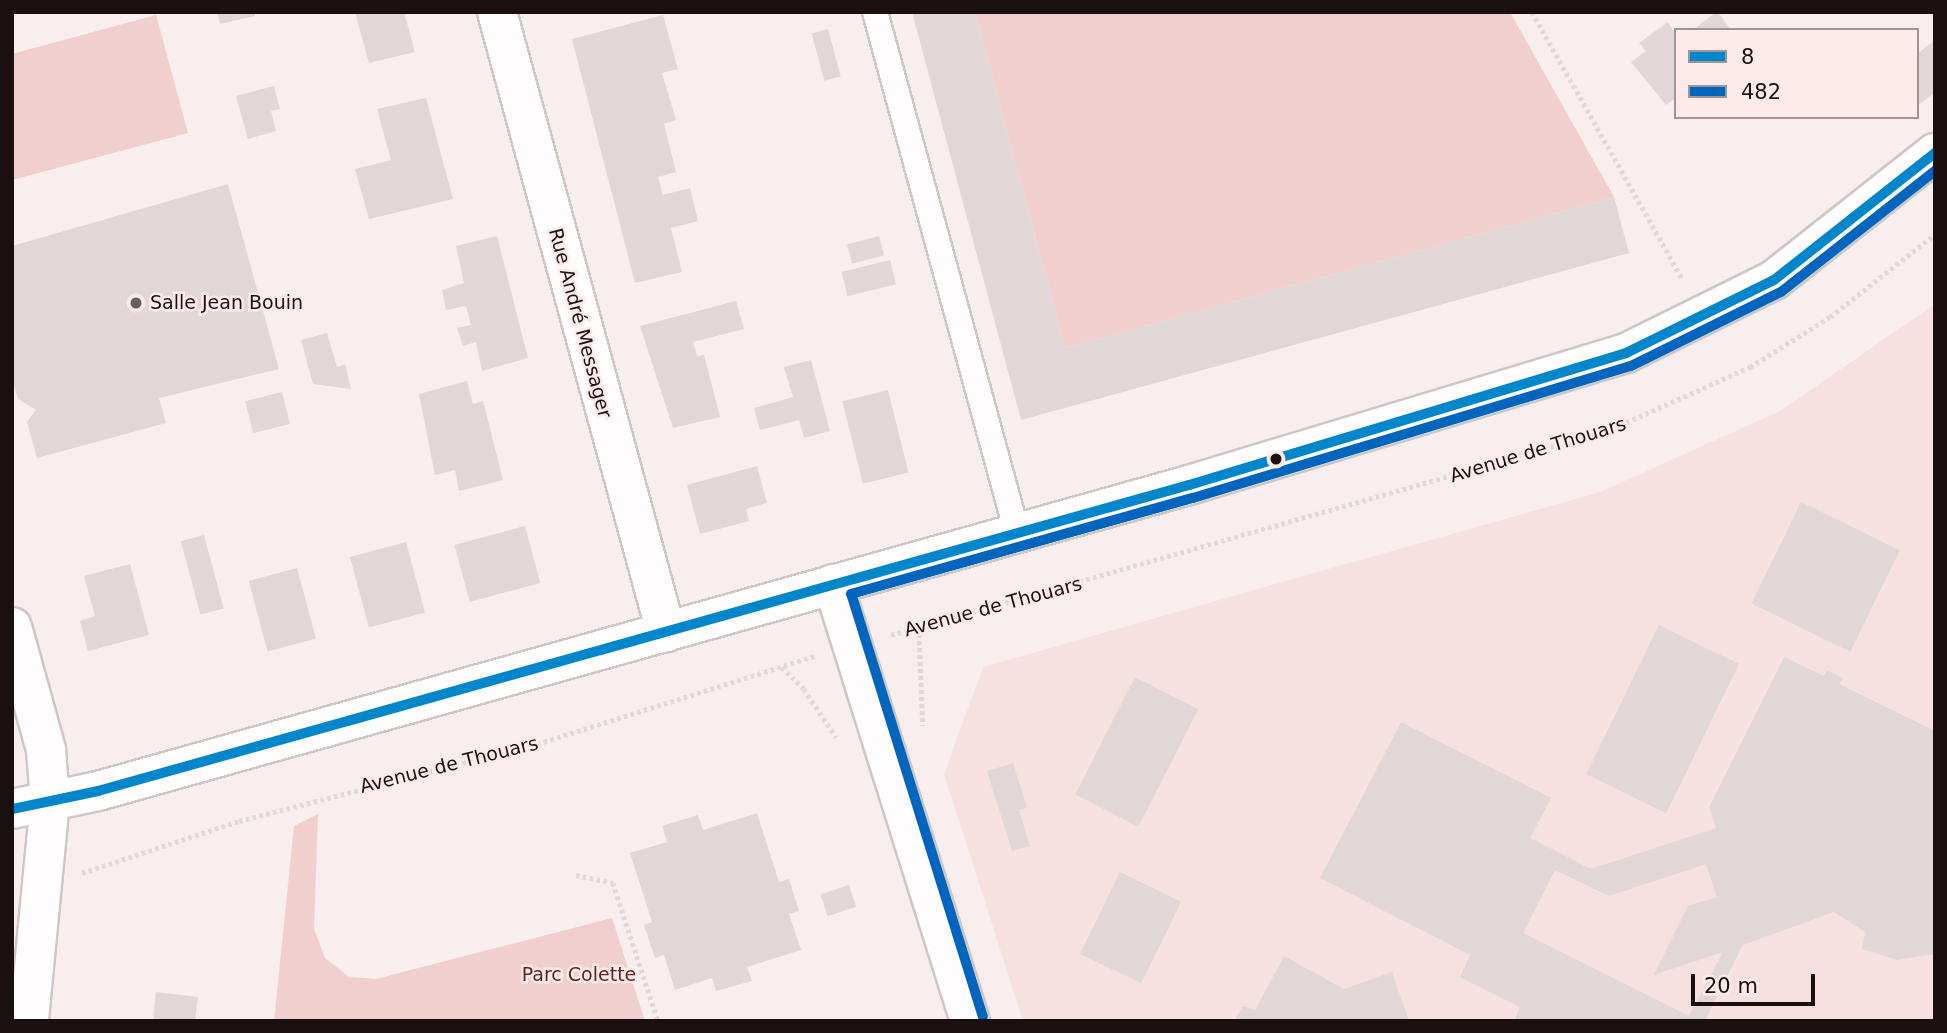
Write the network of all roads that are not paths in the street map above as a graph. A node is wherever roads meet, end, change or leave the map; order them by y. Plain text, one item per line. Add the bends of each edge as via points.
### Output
1 (498, 12) edge
2 (875, 12) edge
3 (1935, 153) edge
4 (1017, 533) junction
5 (832, 584) junction
6 (12, 627) edge
7 (666, 632) junction
8 (50, 801) junction
9 (12, 809) edge
10 (29, 1021) edge
11 (970, 1021) edge

1 - 7 street, Rue André Messager
2 - 4 lane
3 - 4 street via 1826,243 1701,320 1626,353 1463,405
4 - 5 street
5 - 7 street
5 - 11 street
6 - 8 street via 46,750
7 - 8 street
8 - 9 street
8 - 10 street

